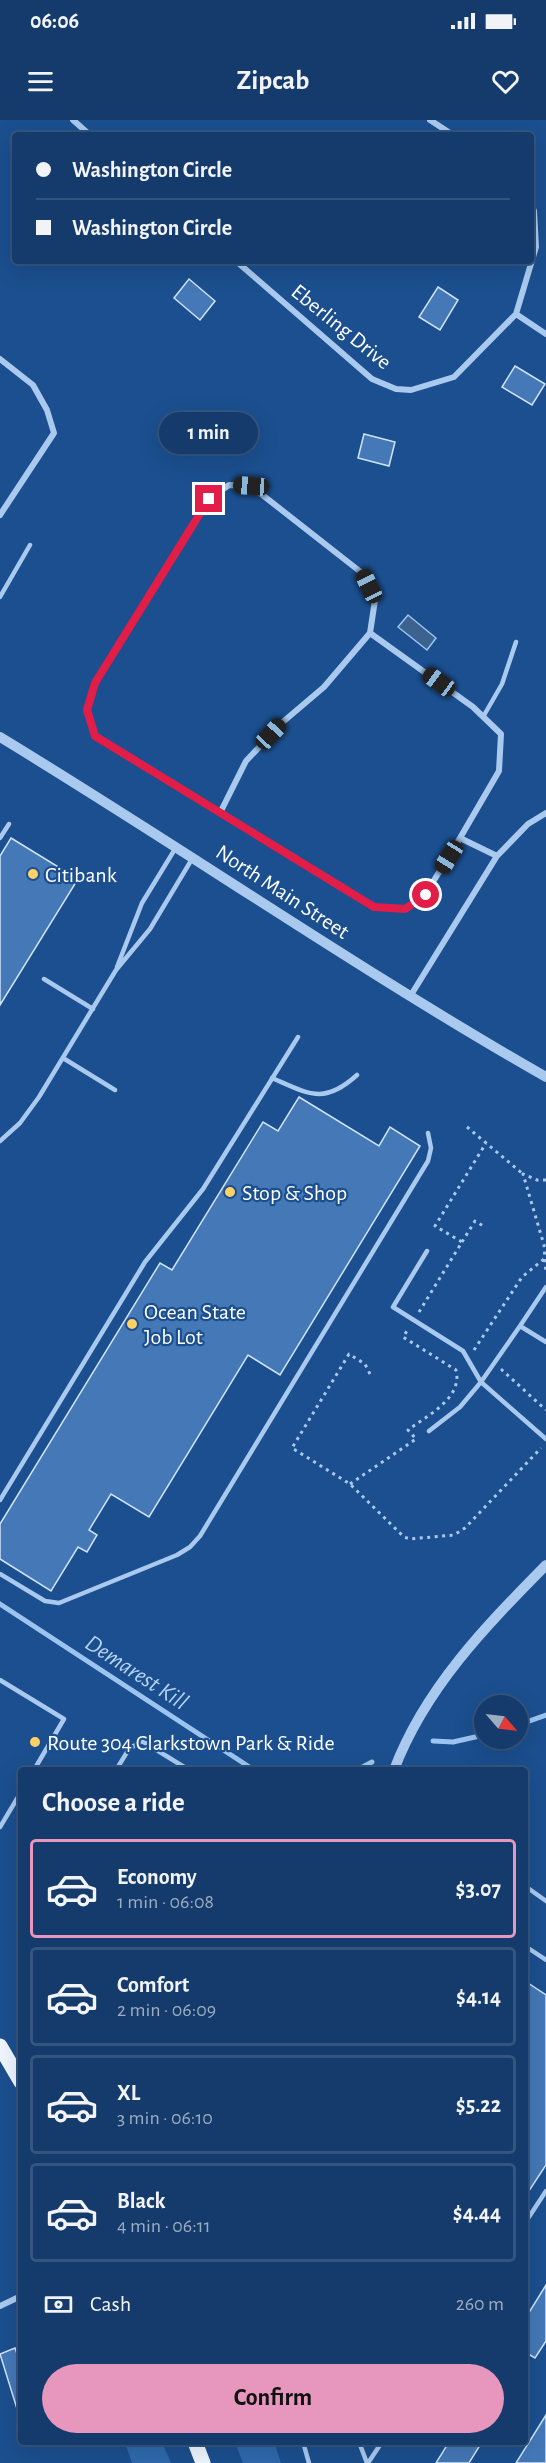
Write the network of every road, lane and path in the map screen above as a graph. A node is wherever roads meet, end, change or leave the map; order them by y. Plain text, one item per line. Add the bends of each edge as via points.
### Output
1 (73, 120) edge
2 (430, 120) edge
3 (87, 132) edge
4 (448, 132) edge
5 (534, 211) edge
6 (534, 254) edge
7 (239, 264) edge
8 (531, 264) edge
9 (516, 314) junction
10 (546, 334) edge
11 (0, 360) edge
12 (0, 515) edge
13 (30, 545) dead end
14 (0, 597) edge
15 (370, 633) junction
16 (516, 642) dead end
17 (483, 717) junction
18 (0, 737) edge
19 (220, 813) junction
20 (546, 813) edge
21 (9, 824) dead end
22 (0, 838) edge
23 (460, 838) junction
24 (177, 846) junction
25 (497, 856) junction
26 (194, 857) junction
27 (116, 970) junction
28 (44, 979) dead end
29 (411, 995) junction
30 (93, 1009) junction
31 (298, 1037) dead end
32 (63, 1058) junction
33 (357, 1075) dead end
34 (546, 1077) edge
35 (272, 1078) junction
36 (115, 1090) dead end
37 (467, 1127) dead end
38 (0, 1130) edge
39 (428, 1133) dead end
40 (7, 1135) junction
41 (0, 1141) edge
42 (486, 1143) junction
43 (523, 1174) junction
44 (546, 1180) edge
45 (485, 1227) dead end
46 (462, 1242) junction
47 (427, 1251) dead end
48 (545, 1259) edge
49 (546, 1274) edge
50 (546, 1287) edge
51 (414, 1320) junction
52 (520, 1326) junction
53 (546, 1342) edge
54 (468, 1359) junction
55 (509, 1361) dead end
56 (370, 1374) dead end
57 (481, 1382) junction
58 (546, 1410) edge
59 (429, 1431) dead end
60 (546, 1440) edge
61 (350, 1484) junction
62 (0, 1500) edge
63 (546, 1565) edge
64 (0, 1574) edge
65 (0, 1680) edge
66 (36, 1767) edge
67 (118, 1767) edge
68 (184, 1767) edge
69 (395, 1767) edge
70 (18, 1797) edge
71 (0, 1827) edge
72 (528, 1888) edge
73 (546, 1900) edge
74 (528, 1948) edge
75 (546, 1960) edge
76 (1, 2046) edge
77 (18, 2077) edge
78 (546, 2191) edge
79 (528, 2218) edge
80 (18, 2297) edge
81 (0, 2306) edge
82 (196, 2445) edge
83 (304, 2445) edge
84 (360, 2445) edge
85 (380, 2445) edge
86 (203, 2463) edge
87 (309, 2463) edge
88 (368, 2463) edge

1 - 3 street
2 - 4 street
5 - 6 street
7 - 9 street, Eberling Drive via 372,379 396,389 411,390 454,376
8 - 9 street
9 - 10 street
11 - 12 street via 33,385 47,410 54,434
13 - 14 lane
15 - 17 street
15 - 19 street via 324,687 246,761
15 - 19 street via 375,600 362,573 251,486 229,485 209,499 95,683 87,710 95,736
16 - 17 lane via 501,684
17 - 23 street via 501,734 499,771
18 - 24 street, North Main Street
19 - 23 street via 374,907 405,909 426,895
20 - 25 street via 528,824
21 - 22 lane
23 - 25 street
24 - 26 street, North Main Street
24 - 27 lane via 142,903
25 - 29 street
26 - 27 lane via 150,929
26 - 29 street, North Main Street
27 - 30 lane
28 - 30 lane
29 - 34 street, North Main Street
30 - 32 lane
31 - 35 lane
32 - 36 lane
32 - 40 lane via 29,1112
33 - 35 lane via 338,1090 317,1095
35 - 62 lane via 203,1189 145,1262
37 - 42 path
38 - 40 lane
39 - 64 lane via 428,1161 190,1547 59,1603 45,1601
40 - 41 lane
42 - 43 path
42 - 46 path via 435,1226
43 - 44 path
43 - 48 path
45 - 46 path via 475,1221
46 - 51 path
47 - 51 lane via 393,1307
48 - 49 path
48 - 54 path via 522,1277
50 - 52 lane
51 - 54 lane via 463,1351
51 - 61 path via 403,1337 456,1370 455,1389 408,1430 416,1439
52 - 53 lane
52 - 57 lane
54 - 57 lane
55 - 58 path via 502,1370
56 - 61 path via 365,1364 350,1354 292,1448
57 - 59 lane via 460,1407
57 - 60 lane
60 - 61 path via 465,1528 453,1535 404,1537
63 - 69 street via 486,1627 445,1677
65 - 66 lane via 64,1719
67 - 68 lane via 129,1749 142,1741
70 - 71 lane
72 - 73 lane
74 - 75 lane
76 - 77 main road
78 - 79 lane
80 - 81 street
82 - 86 main road
83 - 87 lane
84 - 88 lane
85 - 88 lane

